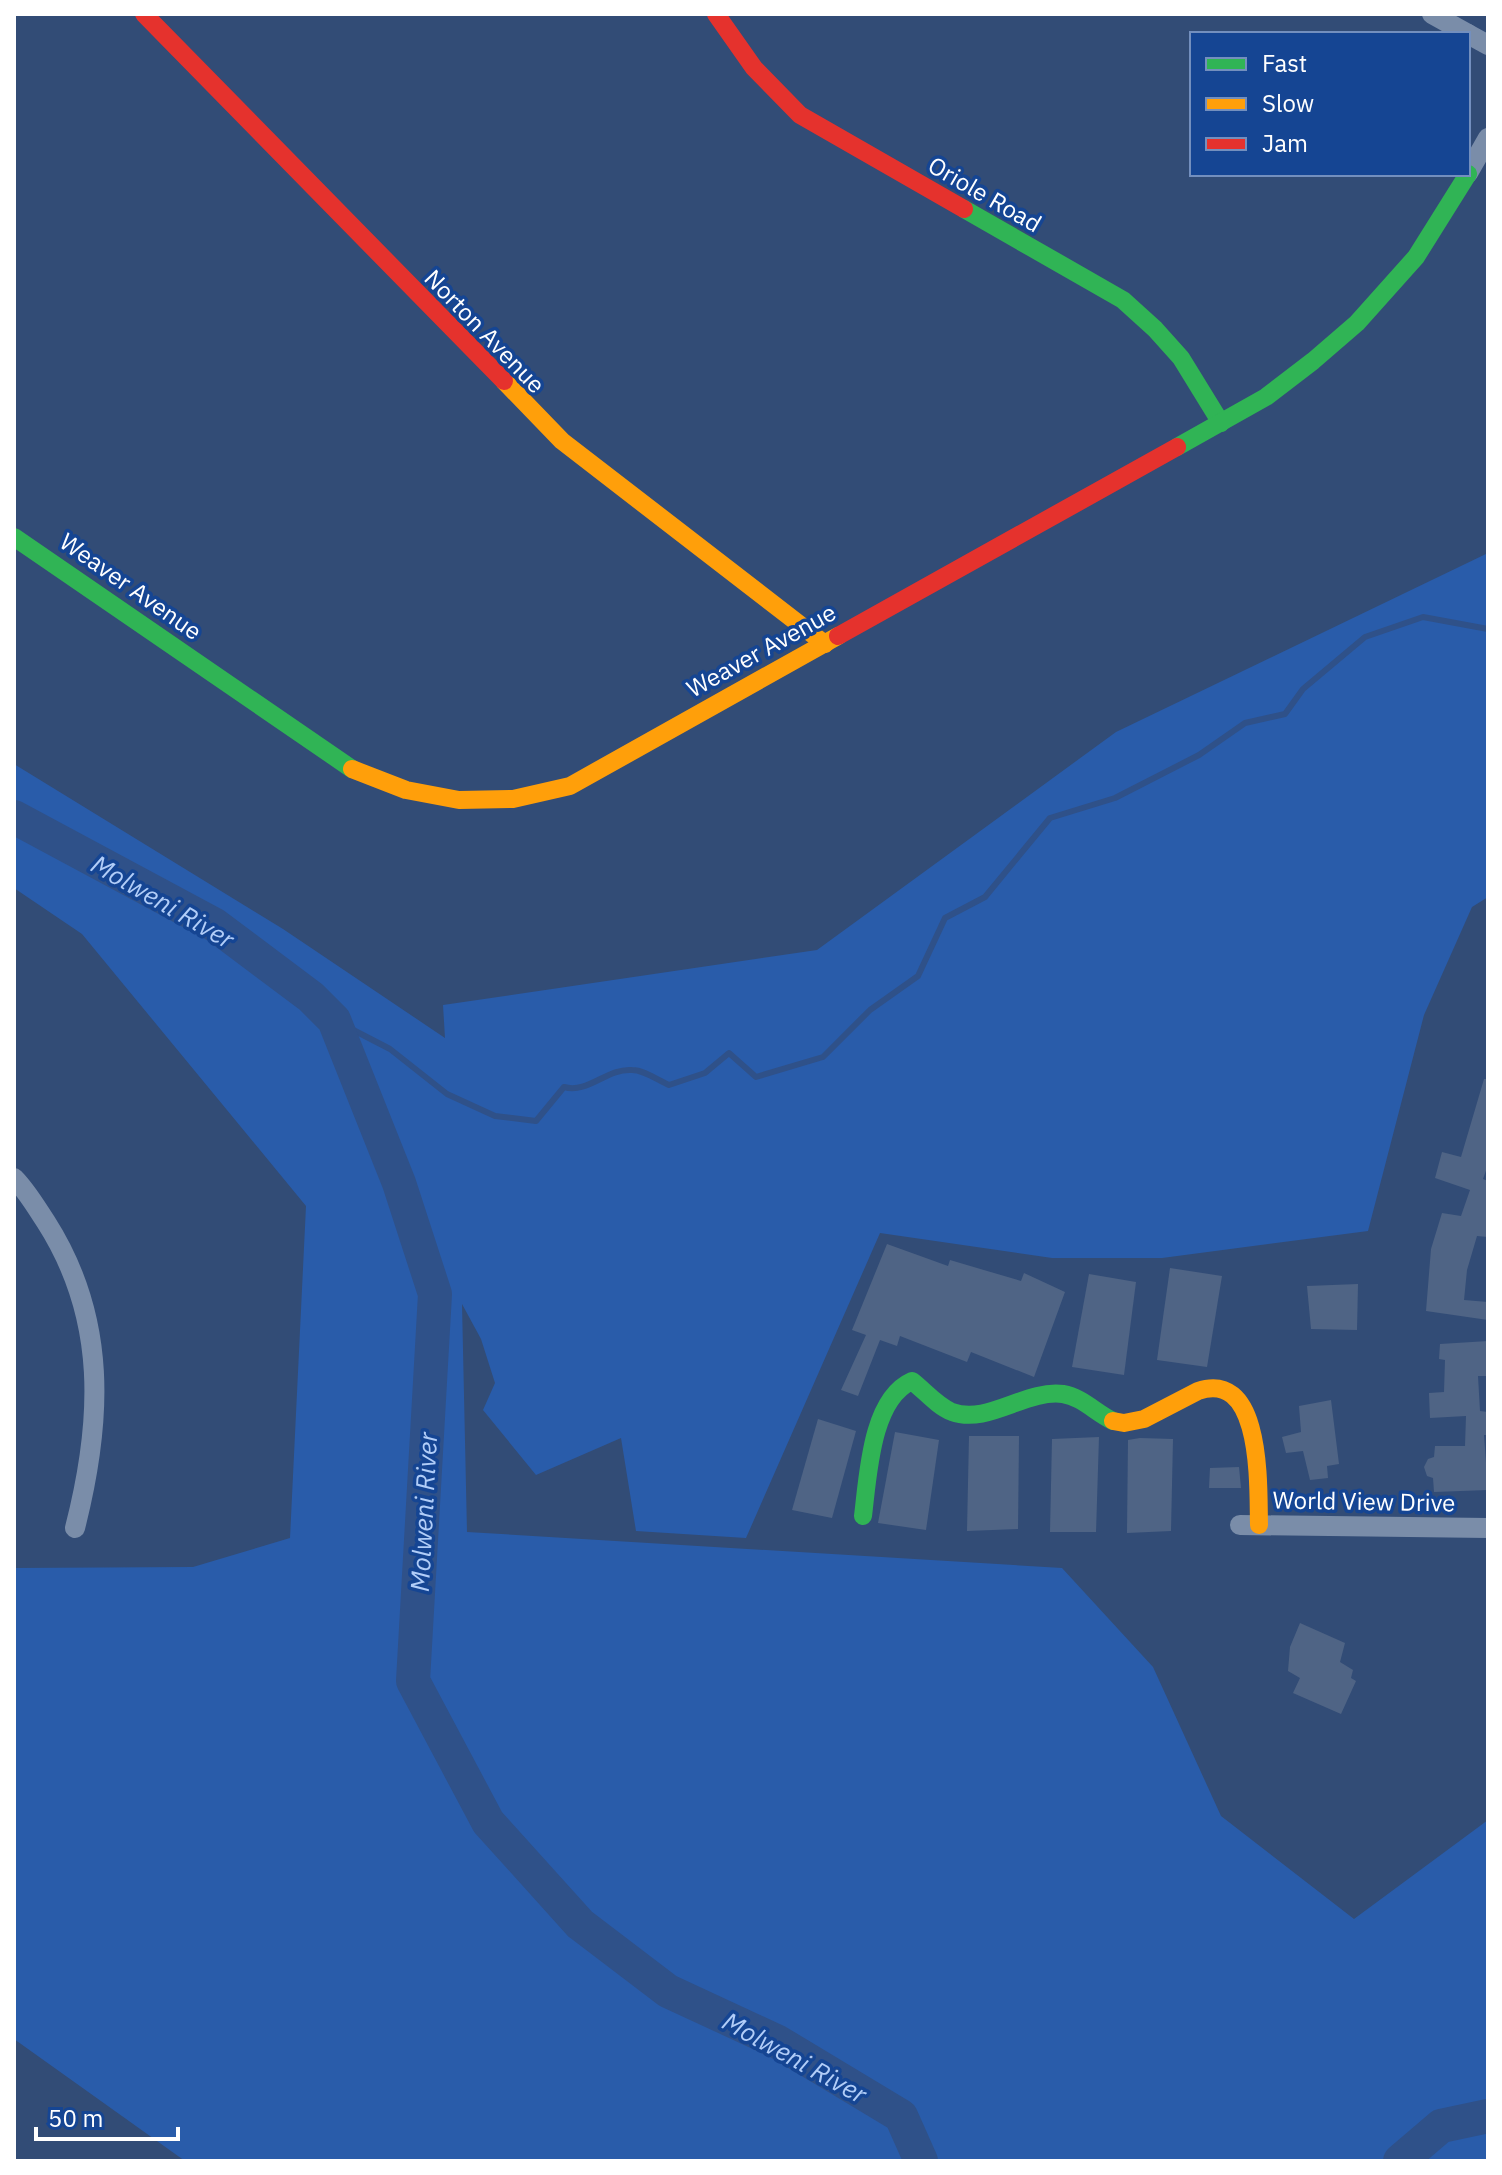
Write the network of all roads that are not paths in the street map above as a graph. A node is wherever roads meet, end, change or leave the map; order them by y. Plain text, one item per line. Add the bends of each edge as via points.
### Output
1 (144, 14) edge
2 (716, 14) edge
3 (1432, 14) edge
4 (1464, 32) edge
5 (1470, 35) edge
6 (1488, 45) edge
7 (1488, 138) edge
8 (1470, 170) edge
9 (1467, 176) edge
10 (1221, 423) junction
11 (14, 537) edge
12 (825, 644) junction
13 (14, 1178) edge
14 (863, 1516) dead end
15 (1250, 1525) joint
16 (75, 1528) dead end
17 (1488, 1528) edge

1 - 12 street, Norton Avenue via 552,432
2 - 10 street, Oriole Road via 758,74 800,115 1123,300 1181,358
3 - 4 street
5 - 6 street
7 - 8 street, Weaver Avenue
9 - 10 street, Weaver Avenue via 1418,256 1369,313 1309,367
10 - 12 street, Weaver Avenue
11 - 12 street, Weaver Avenue via 351,769 423,796 462,802 523,798 570,786
13 - 16 street via 68,1262 91,1336 96,1409
14 - 15 street via 875,1441 887,1402 904,1382 912,1381 955,1414 1055,1393 1125,1423 1217,1387 1233,1393 1248,1417 1254,1455
15 - 17 street, World View Drive

